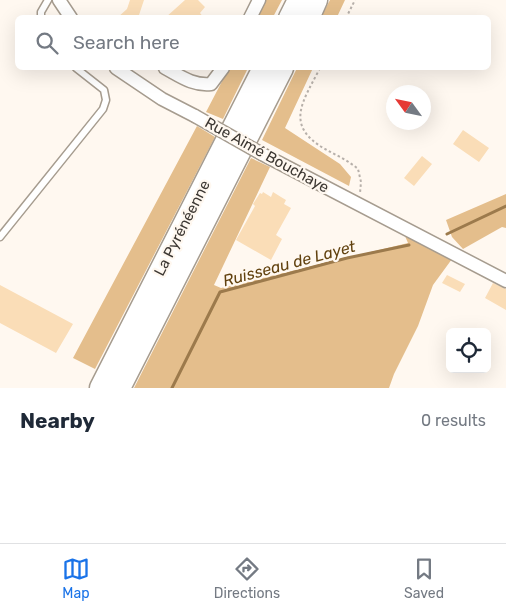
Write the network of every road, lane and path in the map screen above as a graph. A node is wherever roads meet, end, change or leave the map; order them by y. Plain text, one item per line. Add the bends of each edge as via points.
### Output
1 (48, 0) edge
2 (59, 0) edge
3 (259, 0) edge
4 (299, 0) edge
5 (316, 0) edge
6 (355, 0) edge
7 (41, 15) edge
8 (69, 15) edge
9 (252, 15) edge
10 (292, 15) edge
11 (309, 15) edge
12 (348, 15) edge
13 (79, 70) edge
14 (122, 70) edge
15 (169, 70) edge
16 (222, 70) edge
17 (263, 70) edge
18 (281, 70) edge
19 (319, 70) edge
20 (360, 206) junction
21 (0, 237) edge
22 (506, 281) edge
23 (101, 388) edge
24 (118, 388) edge

1 - 7 lane
2 - 8 street
3 - 9 street
4 - 10 highway
5 - 11 highway
6 - 12 path
13 - 21 lane via 104,90 106,100 103,109
14 - 20 street, Rue Aimé Bouchaye, bridge via 162,99
15 - 16 street via 202,85 211,84
17 - 23 highway, La Pyrénéenne
18 - 24 highway, La Pyrénéenne
19 - 20 path via 301,105 300,122 314,143 358,169
20 - 22 street, Rue Aimé Bouchaye

